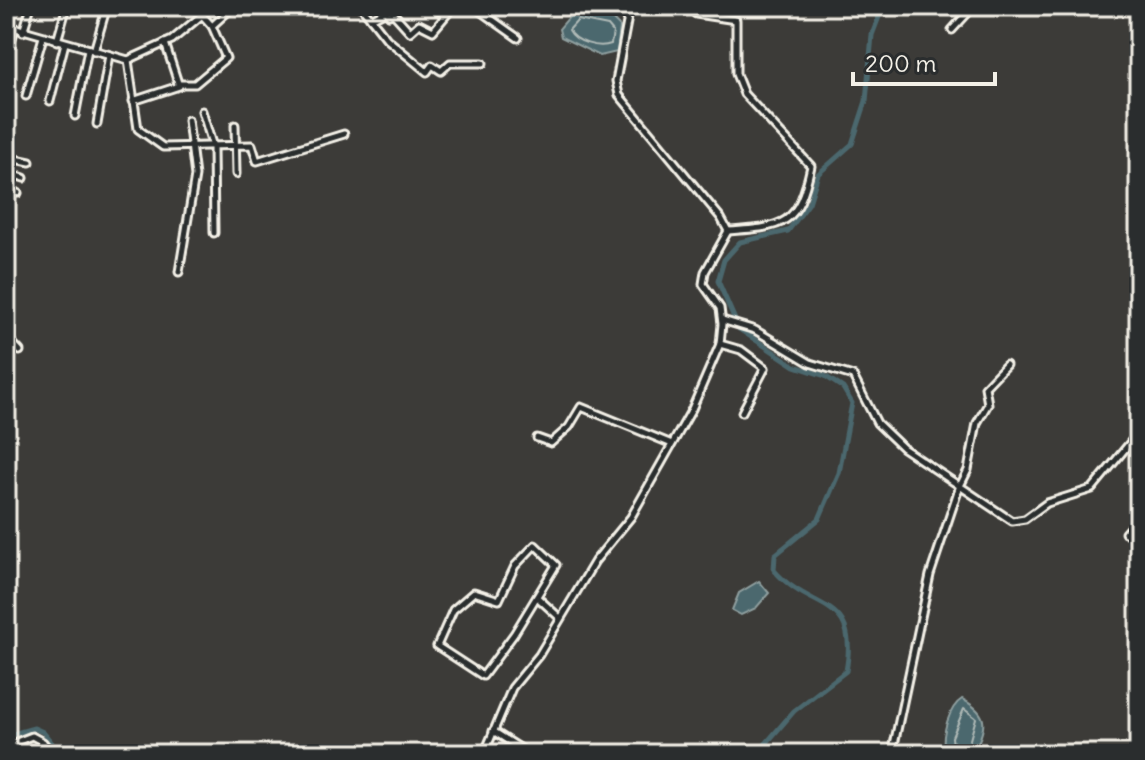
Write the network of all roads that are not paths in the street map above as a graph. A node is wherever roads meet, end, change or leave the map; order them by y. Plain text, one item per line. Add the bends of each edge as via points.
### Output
1 (31, 6) edge
2 (67, 6) edge
3 (107, 6) edge
4 (234, 6) edge
5 (361, 6) edge
6 (433, 6) edge
7 (454, 6) edge
8 (473, 6) edge
9 (630, 6) edge
10 (696, 6) edge
11 (974, 6) edge
12 (445, 16) junction
13 (371, 19) junction
14 (6, 25) edge
15 (212, 26) junction
16 (15, 29) junction
17 (952, 30) dead end
18 (23, 32) junction
19 (43, 37) junction
20 (518, 38) dead end
21 (57, 41) junction
22 (65, 43) junction
23 (165, 43) junction
24 (91, 50) junction
25 (109, 55) junction
26 (6, 56) edge
27 (128, 60) junction
28 (483, 63) dead end
29 (178, 84) junction
30 (26, 96) dead end
31 (50, 101) dead end
32 (133, 101) junction
33 (202, 111) dead end
34 (75, 116) dead end
35 (188, 120) dead end
36 (97, 124) dead end
37 (235, 125) dead end
38 (344, 134) dead end
39 (194, 147) junction
40 (213, 147) junction
41 (237, 147) junction
42 (30, 162) dead end
43 (6, 172) edge
44 (236, 174) dead end
45 (24, 178) dead end
46 (6, 189) edge
47 (18, 193) dead end
48 (728, 231) junction
49 (214, 233) dead end
50 (179, 272) dead end
51 (723, 320) junction
52 (6, 336) edge
53 (720, 344) junction
54 (20, 351) dead end
55 (1006, 365) dead end
56 (742, 412) dead end
57 (537, 438) dead end
58 (1139, 441) edge
59 (672, 444) junction
60 (959, 488) junction
61 (1139, 517) edge
62 (1125, 533) dead end
63 (537, 597) junction
64 (560, 618) junction
65 (493, 731) junction
66 (6, 746) edge
67 (52, 754) edge
68 (484, 754) edge
69 (529, 754) edge
70 (892, 754) edge

1 - 18 street
2 - 21 street
3 - 24 street
4 - 15 street
5 - 13 street
6 - 12 street
7 - 12 street
8 - 20 street
9 - 48 street via 616,81 619,95
10 - 48 street via 696,14 736,20 736,74 744,94 811,166 794,214 775,228
11 - 17 street
12 - 13 street via 433,31 419,24 410,32 393,13
13 - 28 street via 427,72 432,65 441,71 450,63
14 - 16 street
15 - 23 street via 202,15
15 - 29 street via 226,58 195,84
16 - 18 street
16 - 26 street
18 - 19 street
19 - 21 street
19 - 30 street
21 - 22 street
22 - 24 street
22 - 31 street
23 - 27 street
23 - 29 street
24 - 25 street
24 - 34 street
25 - 27 street
25 - 36 street
27 - 32 street
29 - 32 street
32 - 39 street via 138,129 154,143
33 - 40 street
35 - 39 street
37 - 41 street
38 - 41 street via 257,161 252,145
39 - 40 street
39 - 50 street via 195,176
40 - 41 street
40 - 49 street
41 - 44 street
42 - 43 street via 11,158
43 - 45 street
46 - 47 street
48 - 51 street via 703,284
51 - 53 street
51 - 60 street via 749,328 810,363 853,376 877,423
52 - 54 street
53 - 56 street via 741,350 765,368
53 - 59 street
55 - 60 street via 985,387 988,404 977,423
57 - 59 street via 551,443 581,407
58 - 60 street via 1134,438 1092,489 1047,503 1025,519 1012,521
59 - 64 street via 631,517 595,561
60 - 70 street via 930,575
61 - 62 street
63 - 63 street via 556,565 535,545 515,566 499,600 474,592 453,610 437,646 483,676
63 - 64 street
64 - 65 street via 512,688
65 - 68 street
65 - 69 street
66 - 67 street via 32,736

